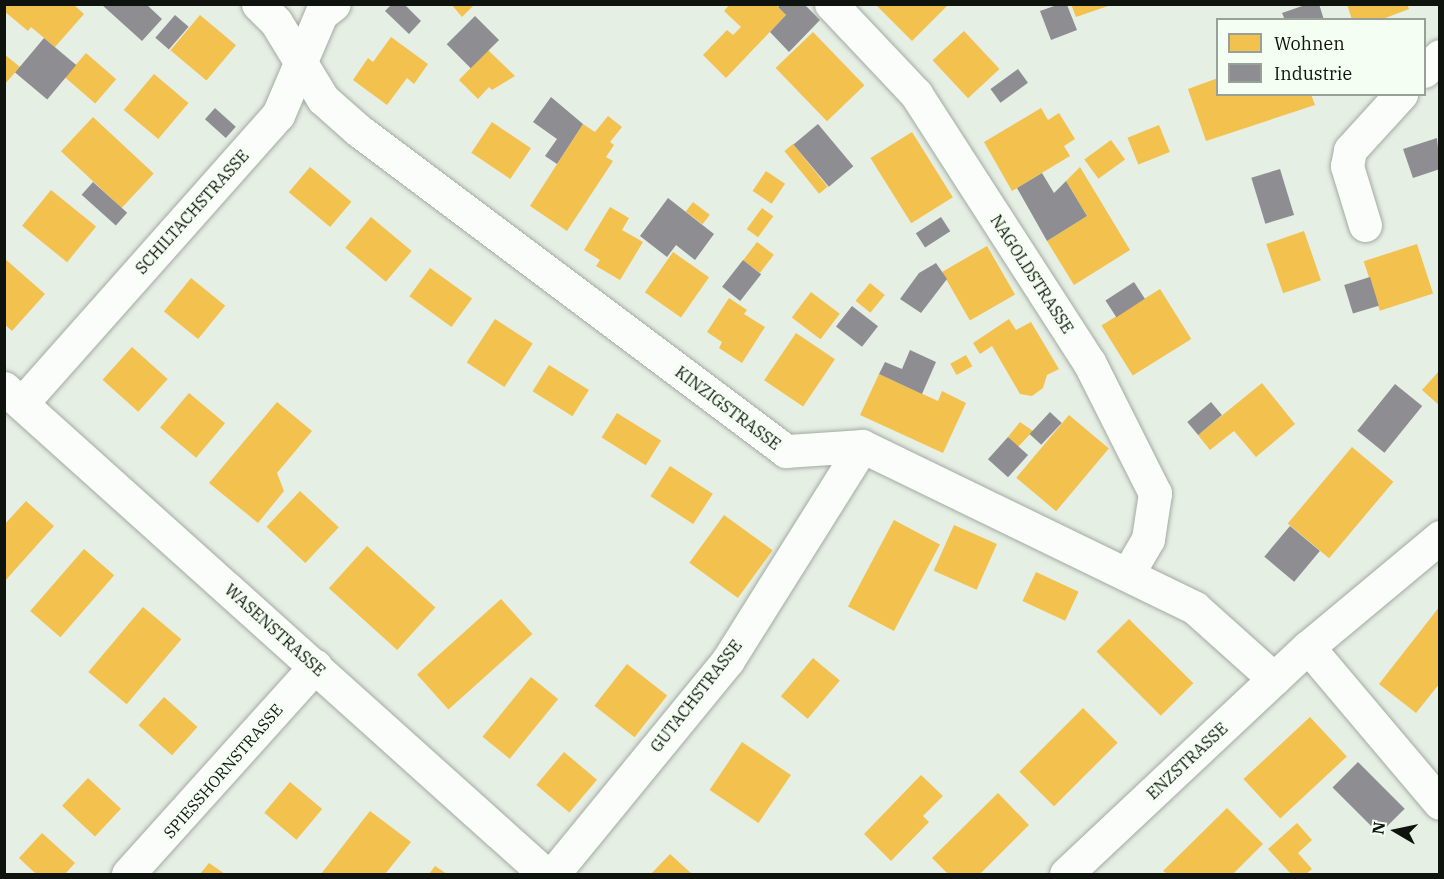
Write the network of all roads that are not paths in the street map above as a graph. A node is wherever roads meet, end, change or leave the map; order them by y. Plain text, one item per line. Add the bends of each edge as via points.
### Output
1 (258, 4) edge
2 (334, 4) edge
3 (831, 4) edge
4 (1440, 56) edge
5 (300, 64) junction
6 (1426, 70) edge
7 (1399, 96) edge
8 (1365, 225) dead end
9 (13, 396) edge
10 (862, 446) junction
11 (1440, 537) edge
12 (1128, 573) junction
13 (1308, 647) junction
14 (315, 666) junction
15 (1274, 679) junction
16 (1440, 802) edge
17 (128, 874) edge
18 (545, 874) edge
19 (553, 874) edge
20 (1066, 874) edge

1 - 5 street, KINZIGSTRASSE via 276,22
2 - 5 street, SCHILTACHSTRASSE via 321,14
3 - 12 street, NAGOLDSTRASSE via 916,94 1089,362 1155,493 1148,539
4 - 6 street
5 - 9 street, SCHILTACHSTRASSE via 278,115
5 - 10 street, KINZIGSTRASSE via 323,99 358,129 786,451
7 - 8 street via 1350,150 1347,166
9 - 14 street, WASENSTRASSE
10 - 12 street, KINZIGSTRASSE
10 - 19 street, GUTACHSTRASSE via 728,660
11 - 13 street, ENZSTRASSE
12 - 15 street, KINZIGSTRASSE via 1196,608
13 - 15 street, ENZSTRASSE
13 - 16 street
14 - 17 street, SPIESSHORNSTRASSE
14 - 18 street, WASENSTRASSE
15 - 20 street, ENZSTRASSE

